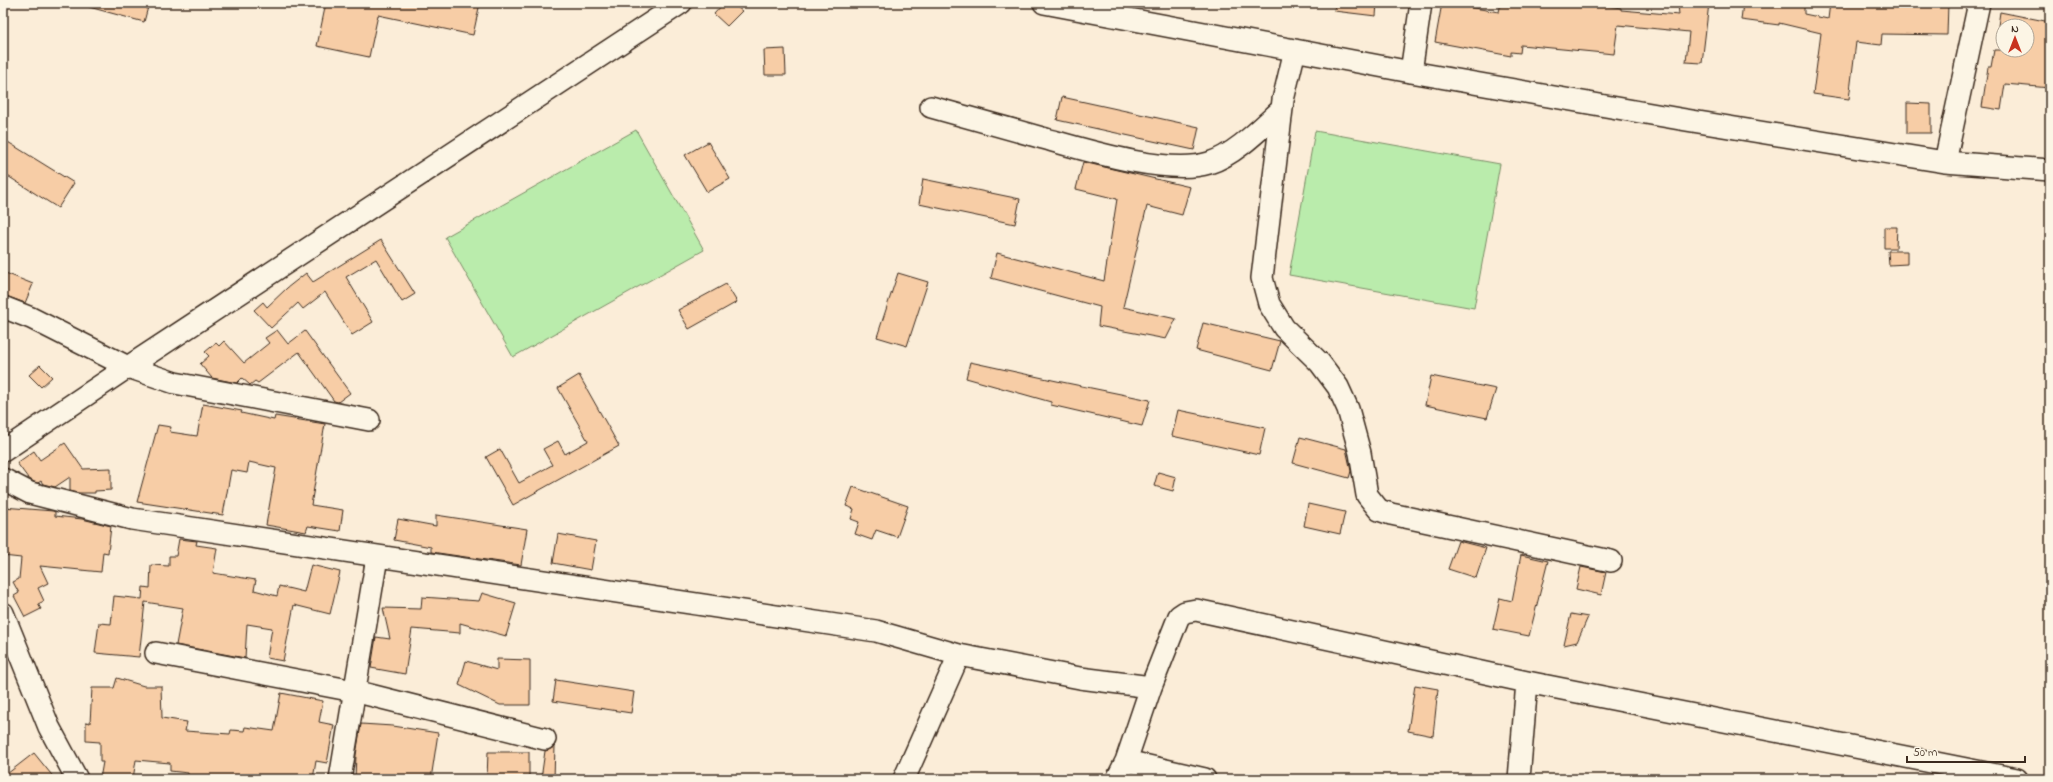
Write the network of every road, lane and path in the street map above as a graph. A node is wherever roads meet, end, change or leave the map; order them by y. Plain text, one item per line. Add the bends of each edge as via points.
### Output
1 (681, 3) edge
2 (1044, 3) edge
3 (1421, 3) edge
4 (1979, 3) edge
5 (1295, 50) junction
6 (1411, 72) junction
7 (930, 107) dead end
8 (1282, 109) junction
9 (1945, 162) junction
10 (2050, 170) edge
11 (3, 307) edge
12 (128, 366) junction
13 (369, 420) dead end
14 (4, 448) edge
15 (3, 479) edge
16 (377, 557) junction
17 (1611, 561) dead end
18 (3, 613) edge
19 (156, 653) dead end
20 (960, 655) junction
21 (1527, 682) junction
22 (1151, 687) junction
23 (354, 691) junction
24 (545, 739) dead end
25 (1126, 760) junction
26 (77, 779) edge
27 (340, 779) edge
28 (904, 779) edge
29 (1117, 779) edge
30 (1205, 779) edge
31 (1519, 779) edge
32 (2017, 779) edge

1 - 12 street
2 - 5 street
3 - 6 street
4 - 9 street
5 - 6 street
5 - 8 street
6 - 9 street
7 - 8 street via 1132,161 1181,167 1209,163 1244,143
8 - 17 street via 1262,278 1269,304 1284,328 1320,363 1338,387 1350,416 1367,495 1372,503 1379,510 1392,514
9 - 10 street
11 - 12 street via 31,318
12 - 13 street via 175,383
12 - 14 street
15 - 16 street via 30,493 132,520
16 - 20 street via 876,631
16 - 23 street
18 - 26 street via 49,727
19 - 23 street
20 - 22 street via 1080,678
20 - 28 street
21 - 22 street via 1196,610 1179,616
21 - 31 street
21 - 32 street
22 - 25 street
23 - 24 street
23 - 27 street
25 - 29 street
25 - 30 street

